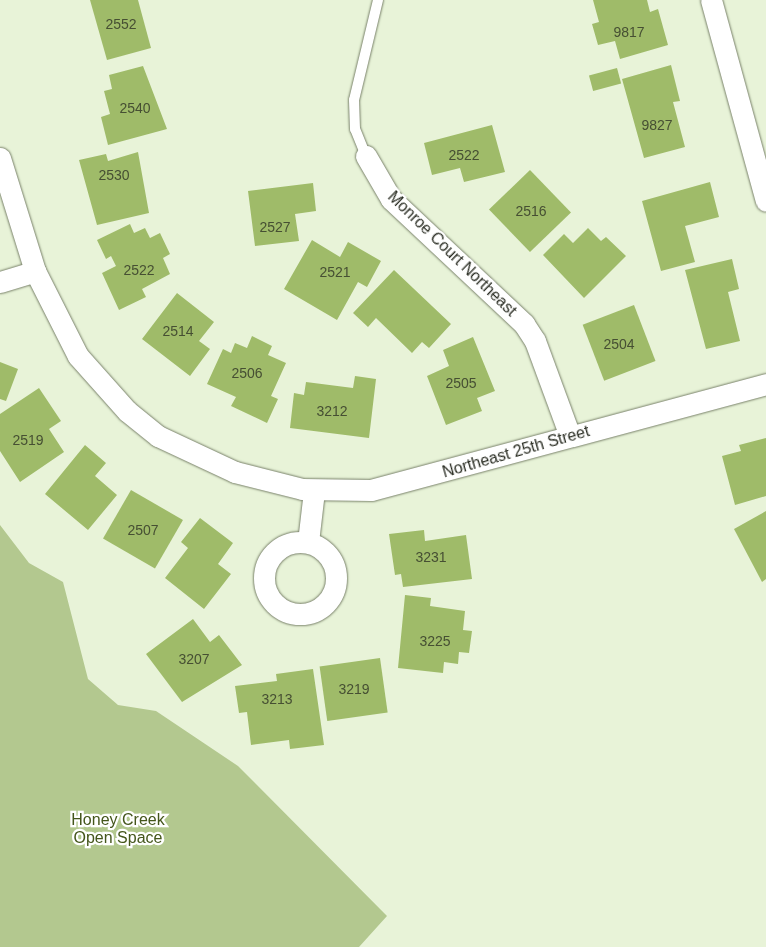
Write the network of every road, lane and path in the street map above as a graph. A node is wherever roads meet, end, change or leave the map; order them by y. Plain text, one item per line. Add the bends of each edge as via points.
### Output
1 (378, 0) edge
2 (711, 0) edge
3 (366, 156) joint
4 (0, 158) edge
5 (766, 201) edge
6 (9, 224) edge
7 (34, 271) junction
8 (0, 282) edge
9 (766, 384) edge
10 (570, 436) junction
11 (314, 490) junction
12 (308, 542) dead end

1 - 3 lane via 354,100 355,128
2 - 5 street
3 - 10 street, Monroe Court Northeast via 391,199 524,324 535,341
4 - 6 street, Northeast 25th Street
6 - 7 street, Northeast 25th Street
7 - 8 street
7 - 11 street, Northeast 25th Street via 78,356 127,411 158,436 235,472
9 - 10 street, Northeast 25th Street
10 - 11 street, Northeast 25th Street via 412,482 371,490
11 - 12 street

